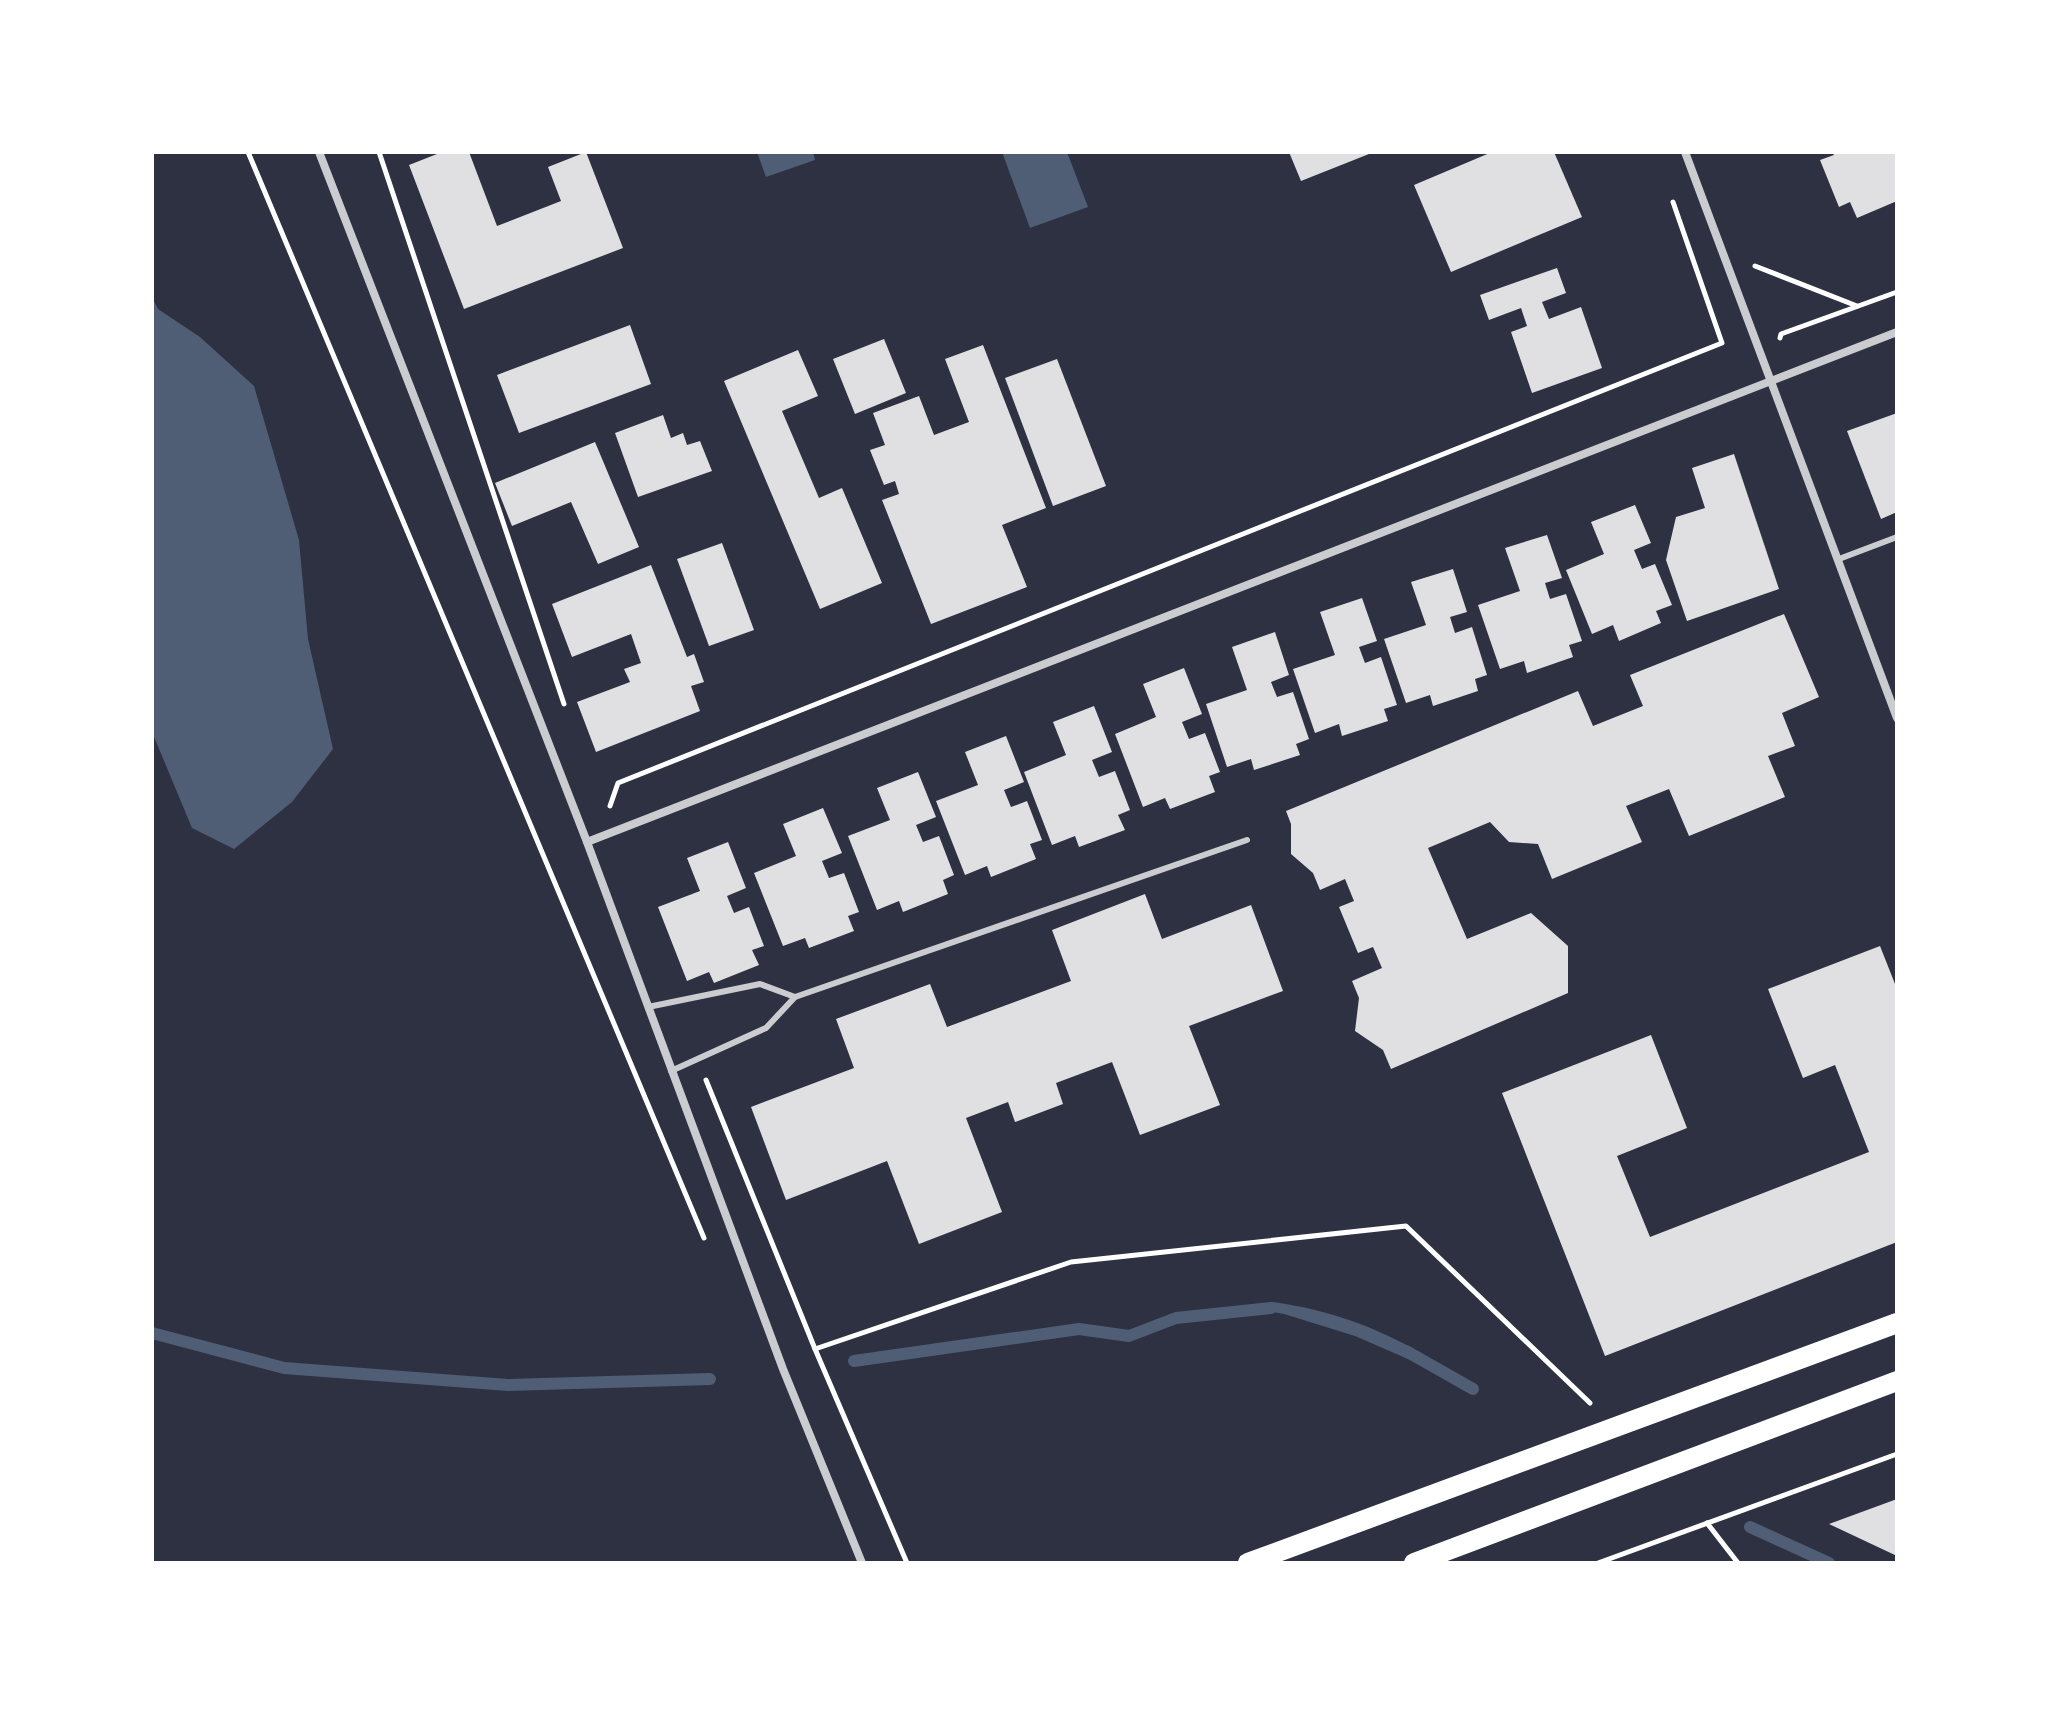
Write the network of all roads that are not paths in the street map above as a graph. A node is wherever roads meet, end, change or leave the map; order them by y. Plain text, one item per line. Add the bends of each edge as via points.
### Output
1 (319, 152) edge
2 (1685, 152) edge
3 (1897, 332) edge
4 (1772, 378) junction
5 (1897, 537) edge
6 (1839, 559) junction
7 (1897, 718) edge
8 (1247, 840) dead end
9 (587, 842) junction
10 (795, 997) junction
11 (648, 1007) junction
12 (671, 1071) junction
13 (1897, 1323) edge
14 (1897, 1381) edge
15 (862, 1563) edge
16 (1248, 1563) edge
17 (1414, 1563) edge

1 - 9 street
2 - 4 street
3 - 4 street
4 - 6 street
4 - 9 street
5 - 6 lane
6 - 7 street
8 - 10 lane
9 - 11 street
10 - 11 lane via 760,984
10 - 12 lane via 766,1028
11 - 12 street
12 - 15 street
13 - 16 main road
14 - 17 main road

